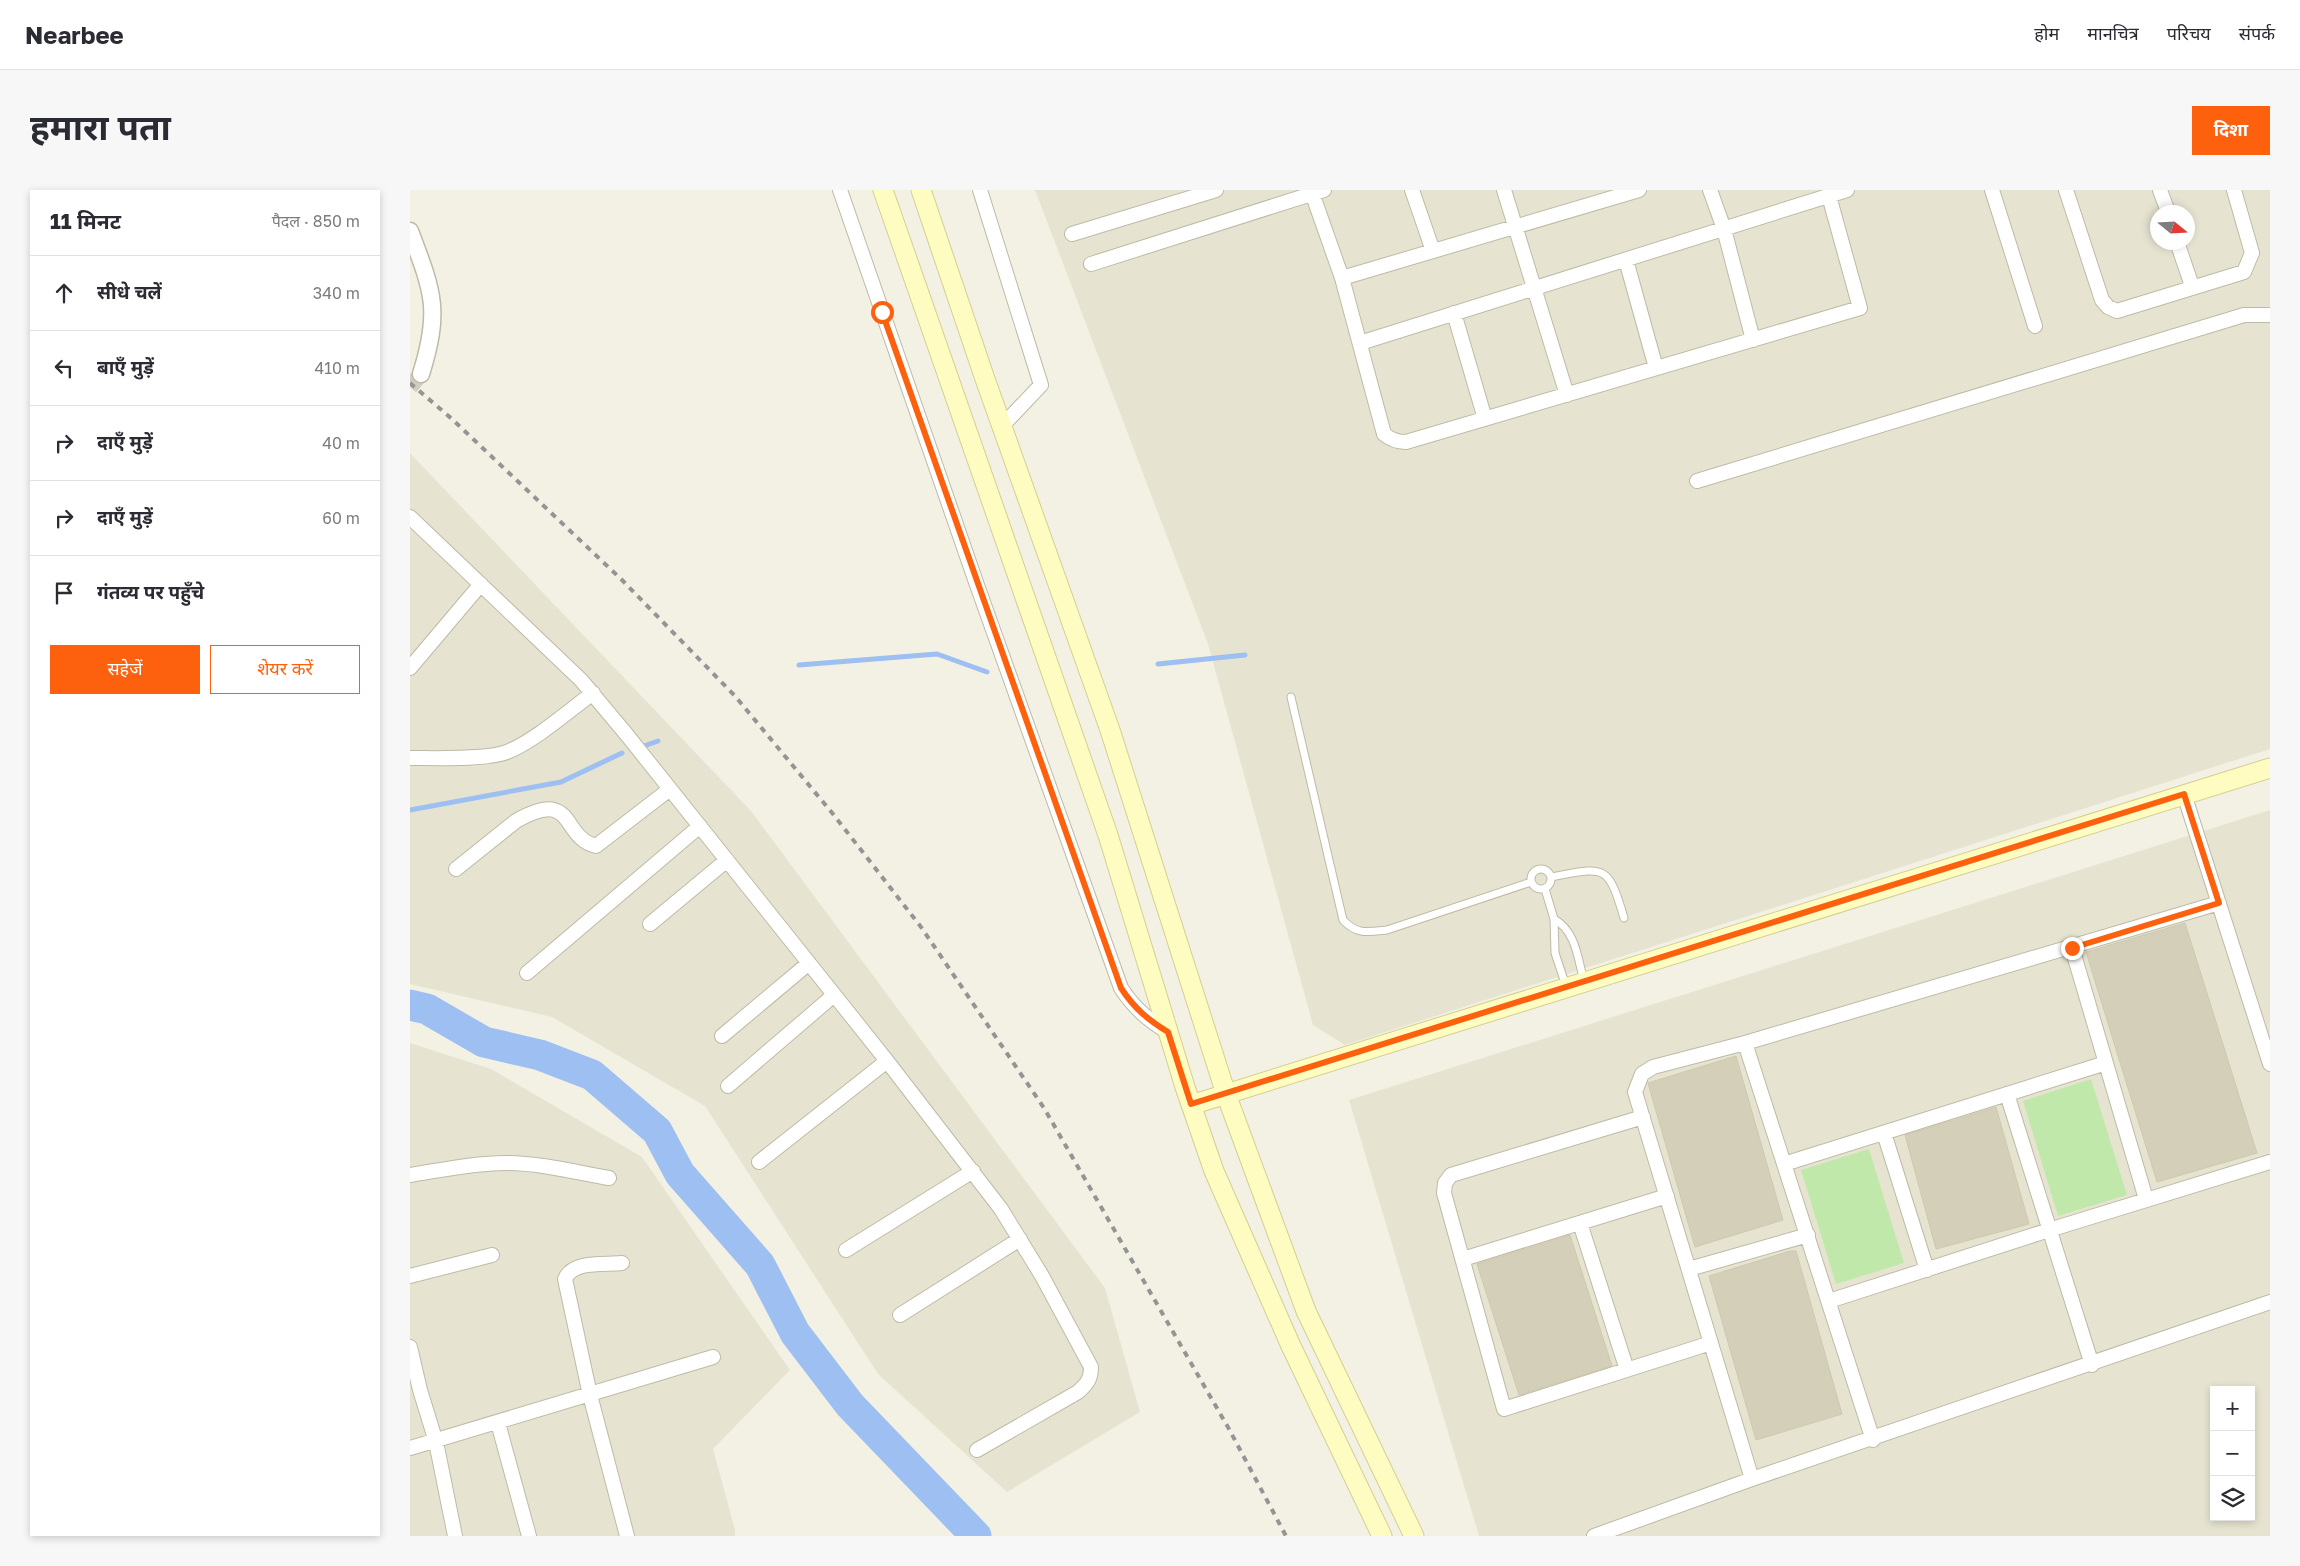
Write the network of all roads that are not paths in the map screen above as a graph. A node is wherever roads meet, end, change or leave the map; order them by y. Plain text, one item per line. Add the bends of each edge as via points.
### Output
1 (840, 190) edge
2 (884, 190) edge
3 (921, 190) edge
4 (980, 190) edge
5 (1216, 190) edge
6 (1412, 190) edge
7 (1504, 190) edge
8 (1639, 190) edge
9 (1710, 190) edge
10 (1847, 190) edge
11 (1992, 190) edge
12 (2066, 190) edge
13 (2160, 190) edge
14 (2234, 190) edge
15 (1316, 191) edge
16 (1599, 196) edge
17 (1829, 196) junction
18 (2165, 205) edge
19 (1514, 227) junction
20 (1724, 229) junction
21 (410, 231) edge
22 (1072, 234) dead end
23 (2180, 250) edge
24 (1434, 251) junction
25 (1626, 260) junction
26 (1090, 264) dead end
27 (1342, 278) junction
28 (2192, 286) junction
29 (1533, 289) junction
30 (1454, 313) junction
31 (2270, 315) edge
32 (2035, 326) dead end
33 (1753, 340) junction
34 (1360, 343) junction
35 (1656, 368) junction
36 (421, 374) tunnel mouth
37 (1568, 395) junction
38 (1485, 419) junction
39 (1002, 426) junction
40 (1697, 481) dead end
41 (410, 517) edge
42 (480, 584) junction
43 (410, 668) edge
44 (593, 693) junction
45 (1291, 697) dead end
46 (410, 758) edge
47 (2270, 768) edge
48 (670, 789) junction
49 (2184, 794) junction
50 (700, 826) junction
51 (727, 860) junction
52 (456, 870) dead end
53 (1551, 877) junction
54 (1531, 882) junction
55 (1545, 889) junction
56 (2219, 903) junction
57 (1624, 918) dead end
58 (1554, 919) junction
59 (650, 924) dead end
60 (2072, 948) junction
61 (809, 963) junction
62 (527, 973) dead end
63 (1576, 986) junction
64 (834, 995) junction
65 (1168, 1032) junction
66 (722, 1036) dead end
67 (1745, 1043) junction
68 (888, 1061) junction
69 (2106, 1063) junction
70 (2270, 1064) edge
71 (728, 1086) dead end
72 (1226, 1094) junction
73 (2007, 1094) junction
74 (1191, 1104) junction
75 (1643, 1118) junction
76 (1884, 1132) junction
77 (759, 1162) dead end
78 (2270, 1162) edge
79 (1784, 1164) junction
80 (972, 1171) junction
81 (410, 1175) edge
82 (609, 1178) dead end
83 (1667, 1196) junction
84 (2146, 1200) junction
85 (1580, 1223) junction
86 (2049, 1230) junction
87 (1808, 1235) junction
88 (1020, 1238) junction
89 (846, 1250) dead end
90 (492, 1255) dead end
91 (1463, 1259) junction
92 (622, 1264) dead end
93 (1689, 1270) junction
94 (1927, 1270) junction
95 (410, 1276) edge
96 (1829, 1302) junction
97 (2270, 1302) edge
98 (900, 1315) dead end
99 (1711, 1343) junction
100 (410, 1346) edge
101 (713, 1357) dead end
102 (2092, 1364) junction
103 (1627, 1370) junction
104 (590, 1394) junction
105 (498, 1423) junction
106 (1874, 1440) junction
107 (436, 1442) junction
108 (410, 1448) edge
109 (977, 1450) dead end
110 (1752, 1479) junction
111 (455, 1536) edge
112 (529, 1536) edge
113 (627, 1536) edge
114 (1382, 1536) edge
115 (1414, 1536) edge
116 (1594, 1536) edge

1 - 65 street via 1121,988 1147,1019
2 - 65 main road via 1108,835
3 - 39 main road
4 - 39 street via 1042,385
5 - 22 street
6 - 24 street
7 - 19 street
8 - 16 street
9 - 20 street
10 - 17 street
11 - 32 street
12 - 28 street via 2102,300 2108,307 2123,310
13 - 18 street
14 - 28 street via 2252,253 2249,263 2244,272
15 - 26 street
15 - 27 street
16 - 19 street
17 - 20 street
17 - 33 street via 1860,308
19 - 24 street
19 - 29 street
20 - 25 street
20 - 33 street
21 - 36 street via 431,287 434,314 431,342
23 - 28 street
24 - 27 street
25 - 29 street
25 - 35 street
27 - 34 street
29 - 30 street
29 - 37 street
30 - 34 street
30 - 38 street
31 - 40 street via 2244,315
33 - 35 street
34 - 38 street via 1384,434 1391,440 1406,442
35 - 37 street
37 - 38 street
39 - 72 main road via 1110,730
41 - 42 street
42 - 43 street
42 - 44 street
44 - 46 street via 506,752 492,756
44 - 48 street
45 - 54 lane via 1343,920 1351,929 1362,933 1387,930
47 - 49 main road
48 - 50 street
48 - 52 street via 596,846 586,844 559,811 549,808 516,821
49 - 56 street
49 - 63 main road
50 - 51 street
50 - 62 street
51 - 59 street
51 - 61 street
53 - 54 lane via 1545,869 1538,869 1531,876
53 - 55 lane
53 - 57 lane via 1600,871 1615,888
54 - 55 lane via 1535,888
55 - 58 lane
56 - 60 street
56 - 70 street
58 - 63 lane via 1555,953
58 - 63 lane via 1564,924 1571,936
60 - 67 street
60 - 69 street
61 - 64 street
61 - 66 street
63 - 72 main road
64 - 68 street
64 - 71 street
65 - 74 main road
67 - 75 street via 1653,1067 1642,1074 1635,1092
67 - 79 street
68 - 77 street
68 - 80 street
69 - 73 street
69 - 84 street
72 - 74 main road
72 - 115 main road via 1306,1311
73 - 76 street
73 - 86 street
74 - 114 main road via 1214,1171 1291,1346
75 - 83 street
75 - 91 street via 1451,1175 1445,1183 1444,1193
76 - 79 street
76 - 94 street
78 - 84 street
79 - 87 street
80 - 88 street
80 - 89 street
81 - 82 street via 476,1164 506,1163
83 - 85 street
83 - 93 street
84 - 86 street
85 - 91 street
85 - 103 street
86 - 94 street
86 - 102 street
87 - 93 street
87 - 96 street
88 - 98 street
88 - 109 street via 1091,1367 1091,1376 1088,1384 1078,1392
90 - 95 street
91 - 103 street via 1504,1409
92 - 104 street via 575,1267 565,1279
93 - 99 street
94 - 96 street
96 - 106 street
97 - 102 street
99 - 103 street
99 - 110 street
100 - 107 street
101 - 104 street
102 - 106 street
104 - 105 street
104 - 113 street
105 - 107 street
105 - 112 street
106 - 110 street
107 - 108 street
107 - 111 street
110 - 116 street

